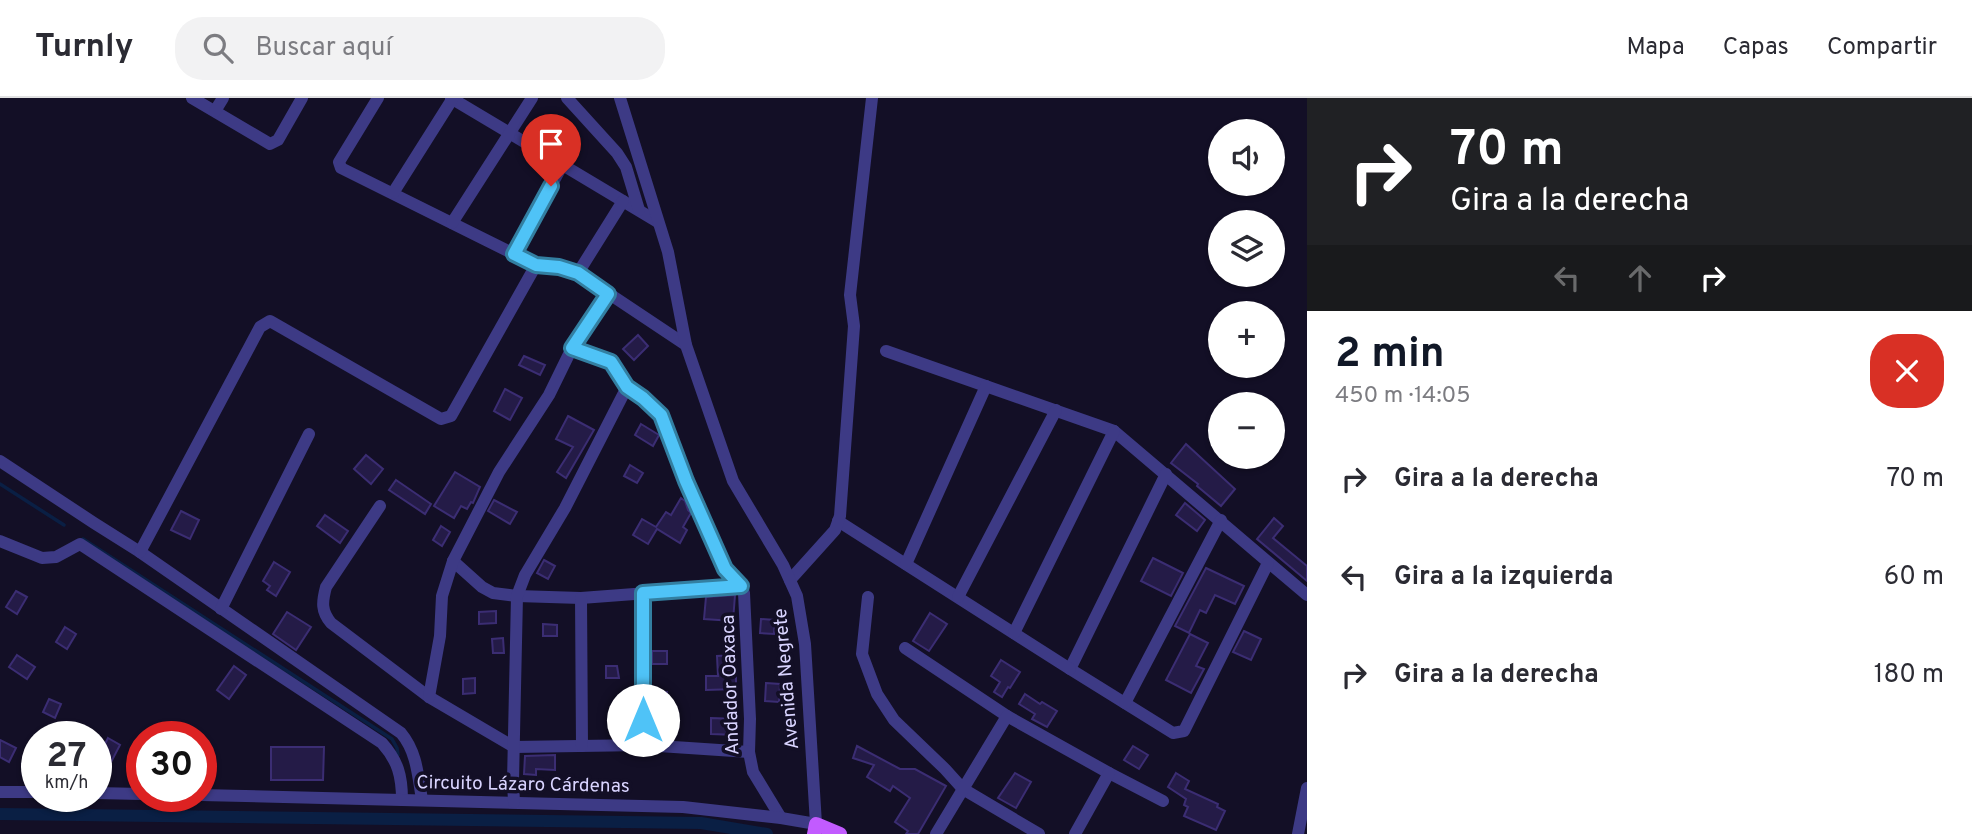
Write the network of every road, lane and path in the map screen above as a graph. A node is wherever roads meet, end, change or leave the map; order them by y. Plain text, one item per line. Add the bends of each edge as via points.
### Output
1 (192, 98) edge
2 (223, 98) edge
3 (302, 98) edge
4 (378, 98) edge
5 (452, 98) edge
6 (532, 98) edge
7 (568, 98) edge
8 (620, 98) edge
9 (872, 98) edge
10 (215, 111) junction
11 (511, 133) junction
12 (563, 164) junction
13 (393, 193) junction
14 (623, 201) junction
15 (639, 211) junction
16 (658, 222) junction
17 (452, 223) junction
18 (514, 254) junction
19 (536, 265) junction
20 (578, 273) junction
21 (608, 294) junction
22 (686, 345) junction
23 (572, 348) junction
24 (886, 351) dead end
25 (986, 386) junction
26 (627, 387) junction
27 (1056, 410) junction
28 (1114, 431) junction
29 (309, 434) dead end
30 (0, 461) edge
31 (1166, 474) junction
32 (380, 506) dead end
33 (1220, 520) junction
34 (838, 521) junction
35 (0, 541) edge
36 (140, 552) junction
37 (453, 561) junction
38 (1268, 563) junction
39 (906, 564) junction
40 (790, 580) junction
41 (741, 586) junction
42 (643, 593) junction
43 (1307, 595) edge
44 (517, 596) junction
45 (867, 597) dead end
46 (958, 597) junction
47 (581, 598) junction
48 (221, 609) junction
49 (1014, 633) junction
50 (905, 648) dead end
51 (1070, 668) junction
52 (429, 697) junction
53 (1125, 703) junction
54 (1007, 716) junction
55 (643, 745) junction
56 (582, 746) junction
57 (514, 747) junction
58 (748, 752) junction
59 (1109, 774) junction
60 (1307, 788) edge
61 (963, 789) junction
62 (0, 792) edge
63 (21, 792) edge
64 (217, 795) edge
65 (402, 800) junction
66 (422, 800) junction
67 (1163, 801) dead end
68 (514, 802) junction
69 (781, 818) junction
70 (1304, 818) edge
71 (815, 829) edge
72 (840, 834) edge
73 (936, 834) edge
74 (1039, 834) edge
75 (1075, 834) edge
76 (1298, 834) edge

1 - 10 street
2 - 10 street
3 - 10 street via 278,140 270,144
4 - 13 street via 339,162 341,168
5 - 11 street
5 - 13 street
6 - 11 street
7 - 15 street via 626,167
8 - 16 street, Avenida Negrete
9 - 34 street via 850,295 854,326
11 - 12 street
11 - 17 street
12 - 14 street
12 - 18 street
13 - 17 street
14 - 15 street
14 - 20 street
15 - 16 street
16 - 22 street, Avenida Negrete
17 - 18 street
18 - 19 street
19 - 20 street
19 - 36 street via 451,416 441,419 270,321 260,327
20 - 21 street
21 - 22 street
21 - 23 street
22 - 40 street, Avenida Negrete via 733,481
23 - 26 street via 611,362
23 - 37 street
24 - 25 street
25 - 27 street
25 - 39 street
26 - 41 street via 661,415 725,569
26 - 44 street
27 - 28 street
27 - 46 street
28 - 31 street
28 - 49 street
29 - 48 street
30 - 36 street
31 - 33 street
31 - 51 street
32 - 52 street via 327,587 324,616
33 - 38 street
33 - 53 street
34 - 39 street
34 - 40 street
35 - 65 street via 42,558 56,557 80,544 382,743 393,755 402,780
36 - 48 street
37 - 44 street via 482,587
37 - 52 street via 442,596
38 - 43 street
38 - 53 street via 1184,731 1173,733
39 - 46 street
40 - 71 street, Avenida Negrete via 806,644
41 - 42 street
41 - 58 street, Andador Oaxaca
42 - 47 street
42 - 55 street
44 - 47 street
44 - 57 street
45 - 61 street via 862,654 877,694 894,720
46 - 49 street
47 - 56 street
48 - 66 street via 401,733 412,749
49 - 51 street
50 - 54 street
51 - 53 street
52 - 57 street
54 - 59 street
54 - 61 street
55 - 56 street
55 - 58 street
56 - 57 street
57 - 68 street
58 - 69 street, Andador Oaxaca via 753,772
59 - 67 street
59 - 75 street
60 - 70 street
61 - 73 street
61 - 74 street
62 - 63 street
64 - 65 street, Circuito Lázaro Cárdenas
65 - 66 street, Circuito Lázaro Cárdenas
66 - 68 street, Circuito Lázaro Cárdenas
68 - 69 street, Circuito Lázaro Cárdenas via 683,807
69 - 71 street, Circuito Lázaro Cárdenas
70 - 76 street
71 - 72 main road, Circuito Lázaro Cárdenas

